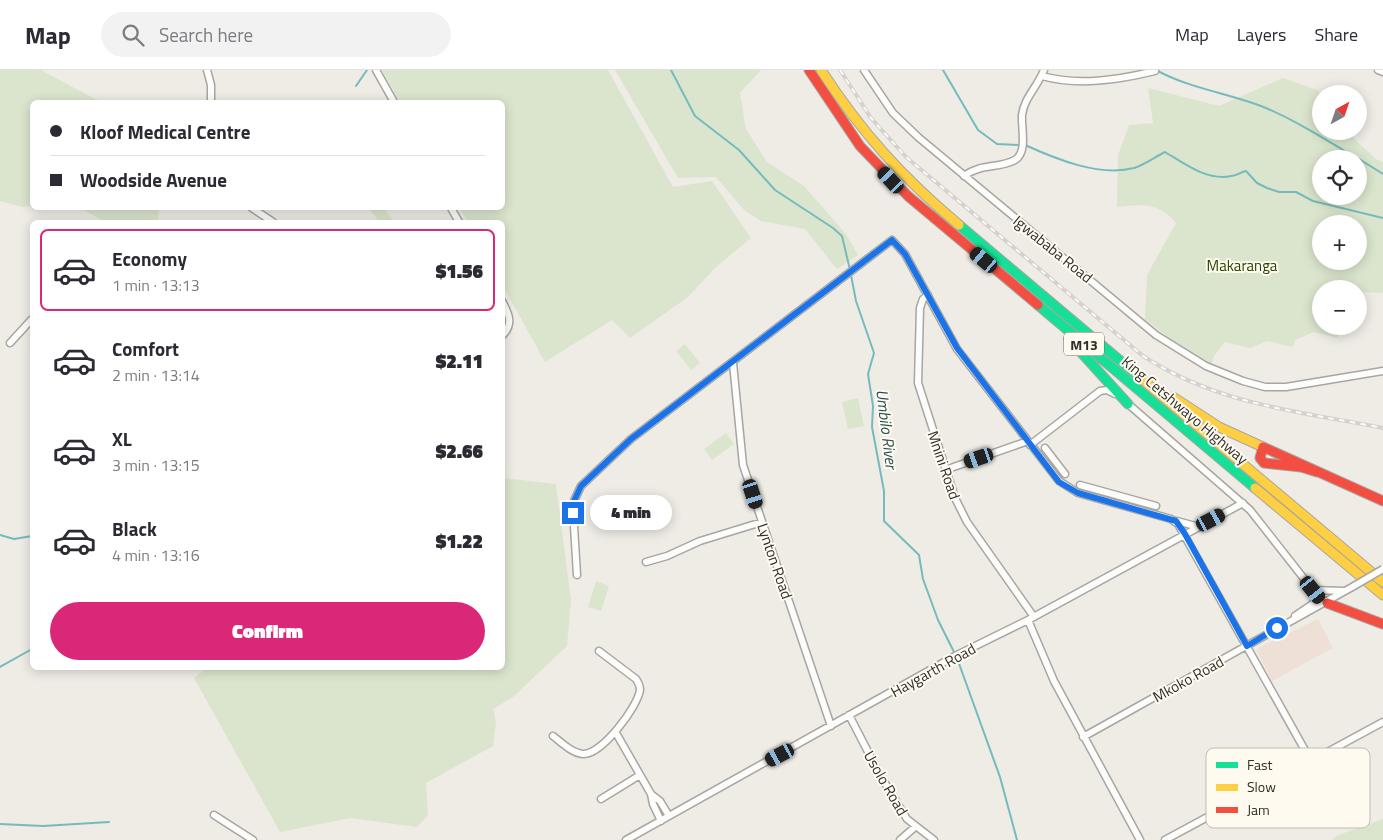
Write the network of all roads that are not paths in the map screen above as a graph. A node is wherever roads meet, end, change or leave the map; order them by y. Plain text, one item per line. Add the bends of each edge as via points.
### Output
1 (207, 70) edge
2 (376, 70) edge
3 (809, 70) edge
4 (821, 70) edge
5 (864, 70) edge
6 (1378, 70) edge
7 (1155, 71) edge
8 (1383, 72) edge
9 (1043, 73) edge
10 (211, 100) edge
11 (393, 100) edge
12 (964, 176) junction
13 (255, 210) edge
14 (269, 220) edge
15 (999, 272) junction
16 (928, 295) junction
17 (505, 308) edge
18 (30, 320) edge
19 (505, 333) edge
20 (10, 343) dead end
21 (1106, 349) junction
22 (733, 362) junction
23 (1096, 370) junction
24 (1383, 372) edge
25 (1100, 391) junction
26 (1128, 404) junction
27 (1029, 443) junction
28 (1262, 447) junction
29 (1045, 448) dead end
30 (1052, 458) junction
31 (1044, 463) junction
32 (945, 470) junction
33 (1316, 472) junction
34 (1065, 474) dead end
35 (1080, 485) dead end
36 (1097, 490) junction
37 (1095, 498) junction
38 (1383, 501) edge
39 (1243, 503) junction
40 (1156, 506) dead end
41 (1176, 521) junction
42 (762, 522) junction
43 (1199, 527) junction
44 (1185, 534) junction
45 (646, 562) dead end
46 (1383, 570) edge
47 (577, 575) dead end
48 (1383, 582) edge
49 (1313, 590) junction
50 (1345, 591) junction
51 (1383, 595) edge
52 (1323, 601) junction
53 (1031, 618) junction
54 (1383, 624) edge
55 (1247, 646) junction
56 (599, 651) dead end
57 (849, 715) junction
58 (1383, 722) edge
59 (831, 726) junction
60 (616, 733) junction
61 (1295, 734) junction
62 (553, 736) dead end
63 (1083, 737) junction
64 (1303, 748) edge
65 (1308, 748) edge
66 (1334, 748) edge
67 (640, 775) junction
68 (651, 794) junction
69 (601, 799) dead end
70 (214, 814) dead end
71 (669, 816) junction
72 (1206, 818) edge
73 (661, 821) junction
74 (915, 827) junction
75 (1181, 832) junction
76 (253, 840) edge
77 (626, 840) edge
78 (900, 840) edge
79 (934, 840) edge
80 (1140, 840) edge
81 (1165, 840) edge
82 (1184, 840) edge

1 - 10 street
2 - 11 street
3 - 15 main road, King Cetshwayo Highway / M13 via 842,122 880,168 916,203
4 - 21 main road, King Cetshwayo Highway / M13 via 862,130 900,174
5 - 12 street, Igwababa Road via 897,118
6 - 8 street
7 - 9 street via 1124,78 1067,82
9 - 12 street via 1023,110 1020,155 1012,161 974,169
12 - 24 street, Igwababa Road via 1164,341 1206,366 1254,385 1271,388
13 - 14 street
15 - 23 main road via 1072,342
15 - 51 main road, King Cetshwayo Highway / M13
16 - 22 street via 905,254 892,240
16 - 27 street via 957,348
16 - 32 street, Mnini Road via 920,308 918,379
17 - 19 street via 510,320
18 - 20 street
21 - 28 main road via 1206,420
21 - 48 main road, King Cetshwayo Highway / M13
22 - 42 street, Lynton Road via 743,465
22 - 47 street via 631,439 581,486 573,510
23 - 25 street
23 - 26 main road
25 - 26 street via 1113,392
25 - 27 street
26 - 39 street
27 - 31 street
27 - 32 street
28 - 33 main road
28 - 33 main road via 1259,457 1264,463 1301,466
29 - 30 street
30 - 31 street
30 - 34 street
31 - 37 street via 1065,487
32 - 53 street, Mnini Road via 962,516
33 - 38 main road
35 - 36 street
36 - 37 street
36 - 40 street
37 - 41 street
39 - 43 street, Haygarth Road
39 - 49 street
41 - 43 street
41 - 44 street
42 - 45 street
42 - 59 street, Lynton Road
43 - 44 street, Haygarth Road
44 - 53 street, Haygarth Road
44 - 55 street
46 - 50 street, Mkoko Road, bridge
49 - 50 street
49 - 52 street
50 - 52 street, Mkoko Road
52 - 54 main road
52 - 55 street, Mkoko Road
53 - 57 street, Haygarth Road
53 - 63 street, Mnini Road via 1054,681
55 - 61 street
55 - 63 street, Mkoko Road
56 - 60 street via 640,685 639,694
57 - 59 street, Haygarth Road
57 - 74 street, Usolo Road via 880,775 906,819
58 - 66 street
59 - 71 street, Haygarth Road
60 - 62 street via 598,750 585,754
60 - 67 street
61 - 64 street
61 - 65 street
63 - 80 street, Mnini Road
67 - 68 street
67 - 69 street
68 - 71 street via 660,801
68 - 73 street
70 - 76 street
71 - 73 street, Haygarth Road
72 - 75 street
73 - 77 street, Haygarth Road
74 - 78 street
74 - 79 street, Usolo Road
75 - 81 street
75 - 82 street

